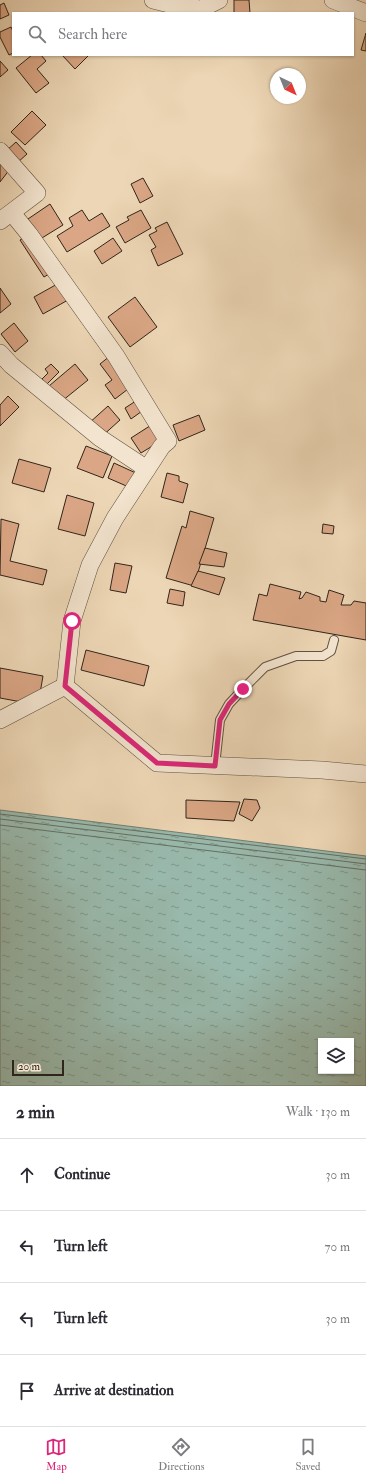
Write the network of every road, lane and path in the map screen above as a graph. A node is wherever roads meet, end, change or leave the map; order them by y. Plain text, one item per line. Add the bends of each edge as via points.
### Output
1 (153, 0) edge
2 (219, 0) edge
3 (333, 0) edge
4 (192, 5) edge
5 (366, 13) edge
6 (0, 151) edge
7 (6, 217) edge
8 (0, 353) edge
9 (147, 469) junction
10 (334, 640) dead end
11 (65, 686) junction
12 (0, 720) edge
13 (215, 766) junction
14 (366, 774) edge

1 - 4 street
2 - 4 street
3 - 5 street
6 - 7 street via 37,193
7 - 9 street via 30,234 116,356 168,441
8 - 9 street via 11,365 100,438
9 - 11 street via 115,518 90,566 72,621
10 - 13 lane via 331,651 323,656 296,656 265,667 243,689 229,704 220,720
11 - 12 street
11 - 13 street via 157,763
13 - 14 street

